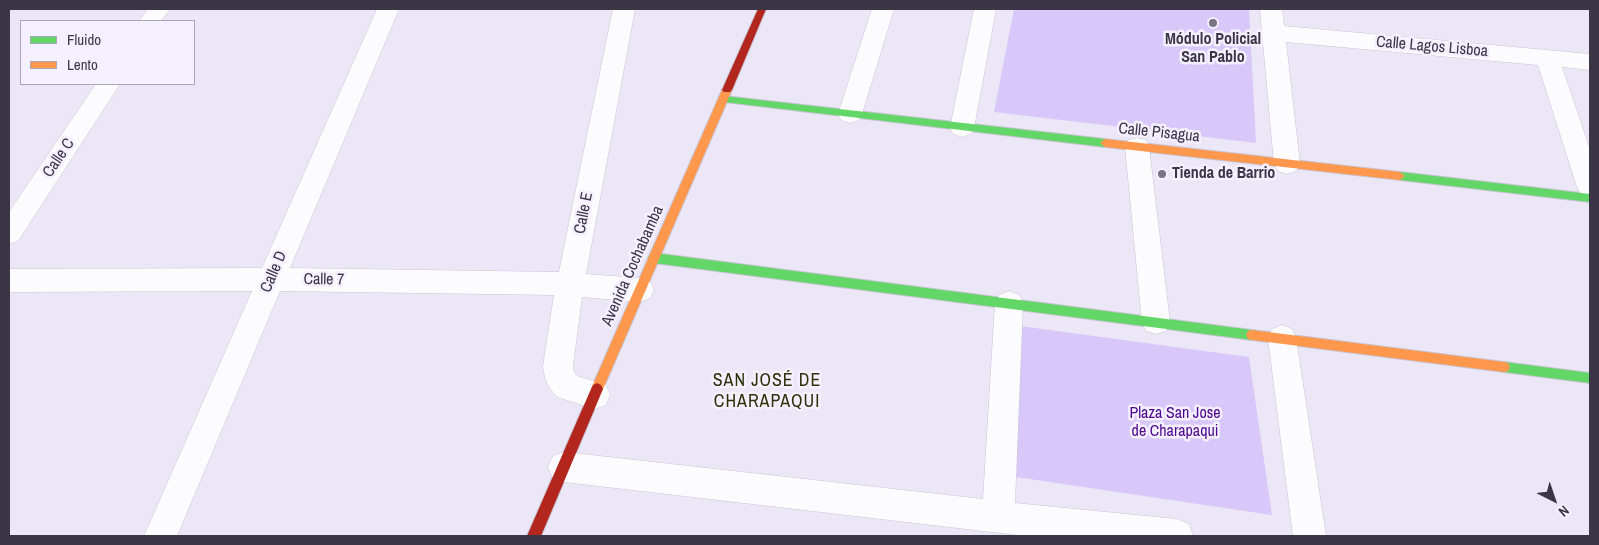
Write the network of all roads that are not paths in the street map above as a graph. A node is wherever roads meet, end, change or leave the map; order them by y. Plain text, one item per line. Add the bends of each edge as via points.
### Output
1 (158, 9) edge
2 (388, 9) edge
3 (624, 9) edge
4 (762, 9) edge
5 (882, 9) edge
6 (985, 9) edge
7 (1271, 9) edge
8 (151, 20) edge
9 (1273, 33) junction
10 (1547, 58) junction
11 (1590, 62) edge
12 (107, 85) edge
13 (724, 99) junction
14 (850, 114) junction
15 (962, 128) junction
16 (1138, 147) junction
17 (1287, 164) junction
18 (1590, 187) edge
19 (1590, 198) edge
20 (9, 233) edge
21 (654, 258) junction
22 (271, 279) junction
23 (9, 280) edge
24 (570, 284) junction
25 (640, 290) junction
26 (1008, 304) junction
27 (1156, 322) junction
28 (1282, 338) junction
29 (1590, 378) edge
30 (595, 395) junction
31 (564, 467) junction
32 (998, 518) junction
33 (1103, 532) edge
34 (160, 536) edge
35 (534, 536) edge
36 (1177, 536) edge
37 (1310, 536) edge

1 - 8 street
2 - 22 street, Calle D
3 - 24 street, Calle E
4 - 13 street, Avenida Cochabamba
5 - 14 street
6 - 15 street
7 - 9 street
9 - 10 street, Calle Lagos Lisboa
9 - 17 street
10 - 11 street, Calle Lagos Lisboa
10 - 18 street
12 - 20 street, Calle C
13 - 14 street, Calle Pisagua
13 - 21 street, Avenida Cochabamba
14 - 15 street, Calle Pisagua
15 - 16 street, Calle Pisagua
16 - 17 street, Calle Pisagua
16 - 27 street
17 - 19 street, Calle Pisagua
21 - 25 street, Avenida Cochabamba
21 - 26 street
22 - 23 street, Calle 7
22 - 24 street, Calle 7
22 - 34 street, Calle D
24 - 25 street, Calle 7
24 - 30 street, Calle E via 558,366 560,378 568,387
25 - 30 street, Avenida Cochabamba
26 - 27 street
26 - 32 street
27 - 28 street
28 - 29 street
28 - 37 street
30 - 31 street, Avenida Cochabamba
31 - 32 street
31 - 35 street, Avenida Cochabamba
32 - 33 street
33 - 36 street

